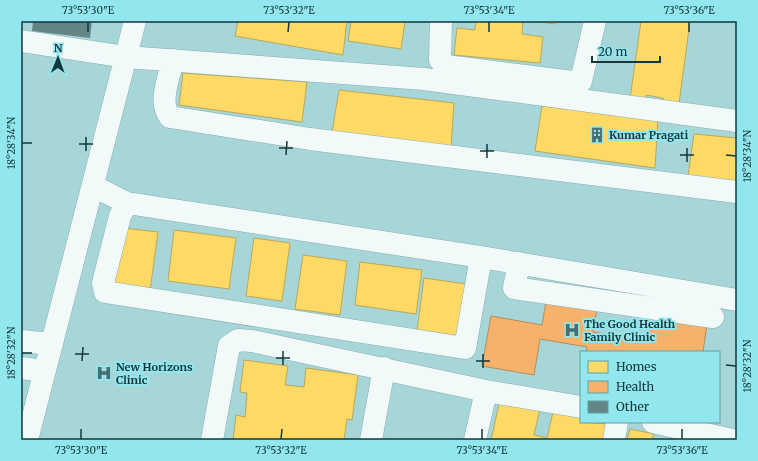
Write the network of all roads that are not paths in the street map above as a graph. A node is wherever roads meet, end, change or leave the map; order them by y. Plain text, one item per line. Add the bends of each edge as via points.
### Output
1 (135, 21) edge
2 (442, 21) edge
3 (595, 21) edge
4 (21, 41) edge
5 (126, 56) junction
6 (173, 60) junction
7 (737, 121) edge
8 (93, 186) junction
9 (737, 192) edge
10 (127, 203) junction
11 (481, 257) junction
12 (519, 263) junction
13 (630, 282) junction
14 (737, 300) edge
15 (626, 304) junction
16 (713, 317) dead end
17 (21, 341) edge
18 (52, 344) junction
19 (21, 368) edge
20 (384, 368) junction
21 (44, 371) junction
22 (486, 390) junction
23 (580, 407) edge
24 (617, 423) edge
25 (657, 423) edge
26 (27, 440) edge
27 (212, 440) edge
28 (371, 440) edge
29 (475, 440) edge
30 (614, 440) edge
31 (732, 440) edge

1 - 5 street
2 - 3 street via 440,60 446,66 573,82 581,81
4 - 5 street
5 - 6 street
5 - 8 street
6 - 7 street via 424,79
6 - 9 street via 164,101 165,112 170,117 310,139
8 - 10 street
8 - 18 street
10 - 11 street
10 - 11 street via 120,216 103,283 105,292 465,348
11 - 12 street
12 - 13 street
12 - 15 street via 514,288
13 - 14 street
13 - 15 street
15 - 16 street
17 - 18 street
18 - 21 street
19 - 21 street
20 - 22 street
20 - 27 street via 238,340 229,346
20 - 28 street
21 - 26 street
22 - 23 street
22 - 29 street
24 - 30 street
25 - 31 street

